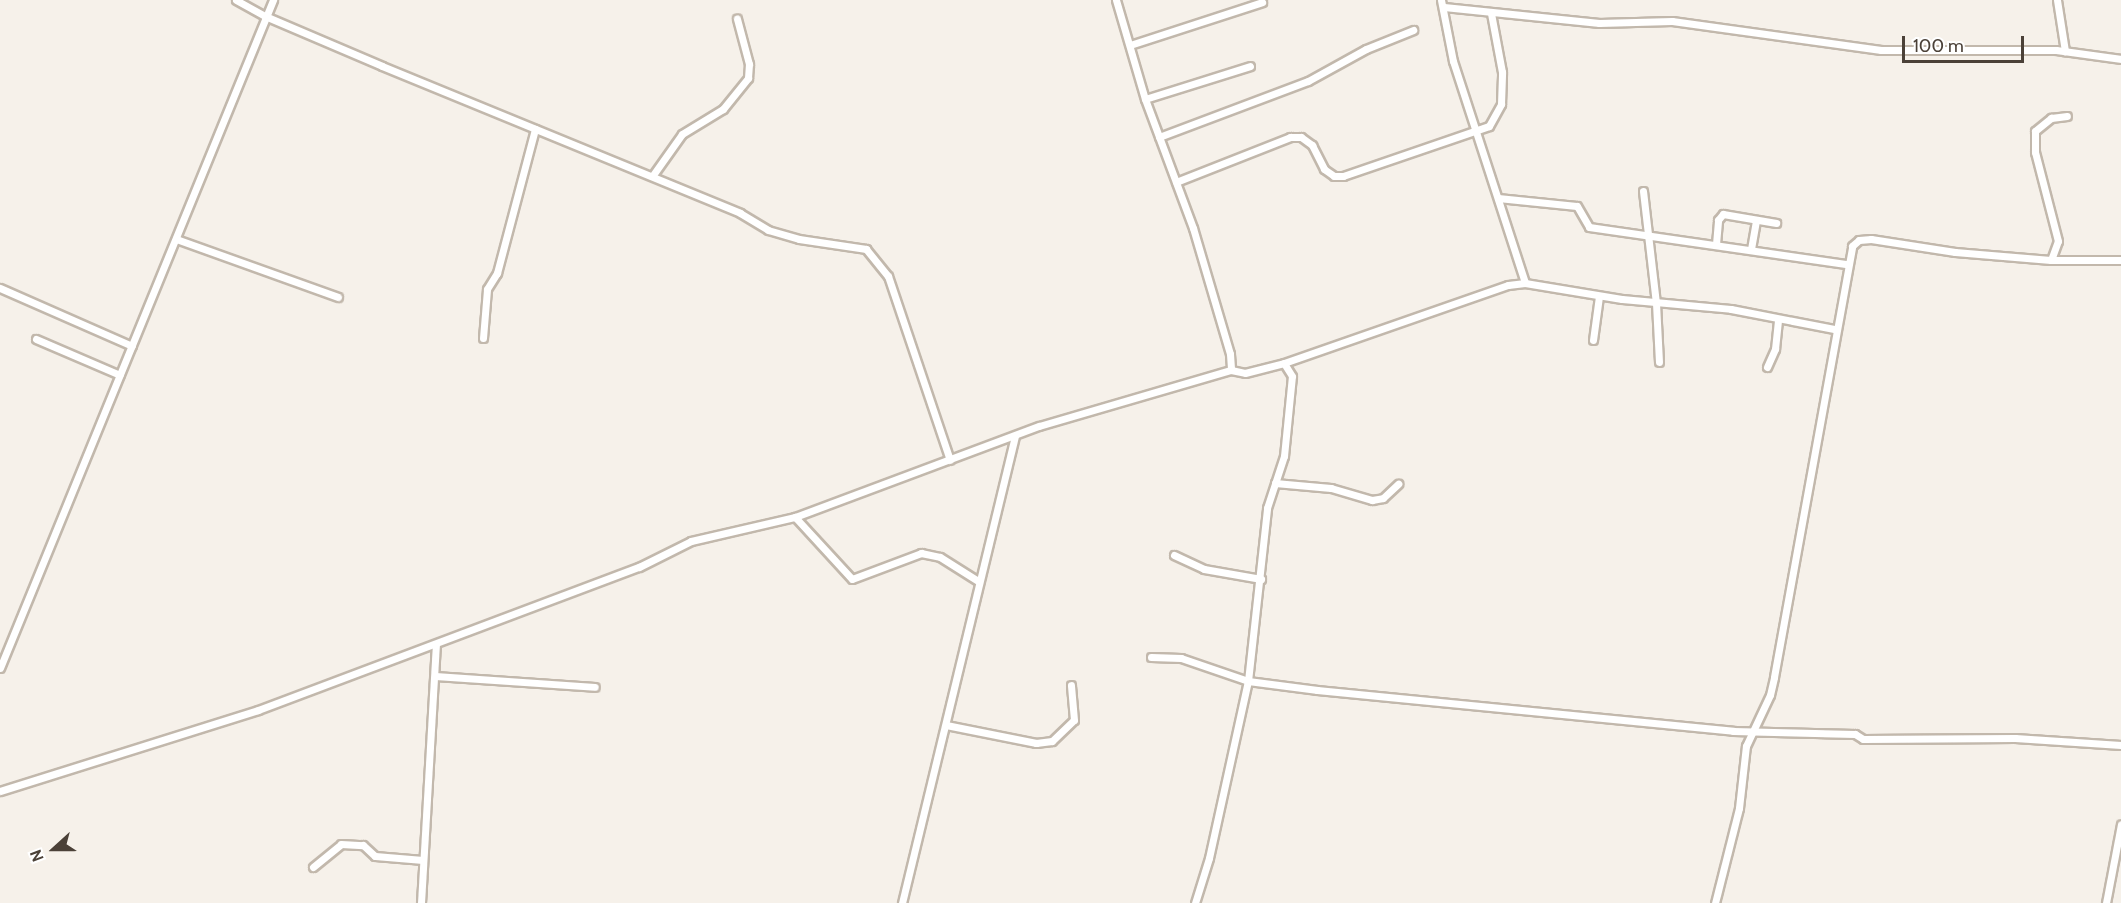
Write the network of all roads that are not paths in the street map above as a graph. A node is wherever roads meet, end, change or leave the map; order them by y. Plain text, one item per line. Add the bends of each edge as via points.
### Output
1 (236, 0) edge
2 (273, 0) edge
3 (1116, 0) edge
4 (2057, 0) edge
5 (1262, 2) dead end
6 (1442, 4) edge
7 (1491, 13) junction
8 (265, 16) junction
9 (737, 19) dead end
10 (1413, 30) dead end
11 (1130, 45) junction
12 (2065, 51) junction
13 (2121, 59) edge
14 (1250, 66) dead end
15 (1145, 99) junction
16 (2067, 116) dead end
17 (535, 129) junction
18 (1476, 129) junction
19 (1159, 137) junction
20 (653, 175) junction
21 (1176, 182) junction
22 (1643, 191) dead end
23 (1498, 198) junction
24 (1756, 220) junction
25 (1776, 223) dead end
26 (1647, 235) junction
27 (176, 239) junction
28 (1716, 244) junction
29 (1751, 249) junction
30 (2051, 260) junction
31 (2121, 260) edge
32 (1847, 264) junction
33 (1525, 283) junction
34 (0, 288) edge
35 (1599, 296) junction
36 (338, 297) dead end
37 (1656, 303) junction
38 (1778, 321) junction
39 (1834, 329) junction
40 (483, 338) dead end
41 (36, 339) dead end
42 (1593, 340) dead end
43 (132, 346) junction
44 (1659, 362) dead end
45 (1284, 363) junction
46 (1767, 367) dead end
47 (1231, 370) junction
48 (120, 375) junction
49 (1015, 437) junction
50 (950, 460) junction
51 (1275, 483) junction
52 (1398, 484) dead end
53 (795, 517) junction
54 (1174, 555) dead end
55 (1261, 579) junction
56 (978, 581) junction
57 (436, 645) junction
58 (1151, 657) dead end
59 (0, 668) edge
60 (435, 676) junction
61 (1248, 681) junction
62 (1071, 685) dead end
63 (595, 687) dead end
64 (946, 725) junction
65 (1753, 731) junction
66 (2121, 745) edge
67 (0, 791) edge
68 (2121, 824) edge
69 (423, 860) junction
70 (313, 867) dead end
71 (421, 903) edge
72 (902, 903) edge
73 (1194, 903) edge
74 (1715, 903) edge
75 (2106, 903) edge

1 - 8 street
2 - 8 street
3 - 11 street
4 - 12 street
5 - 11 street
6 - 7 street
6 - 18 street via 1453,61
7 - 12 street via 1599,23 1672,21 1881,50
7 - 18 street via 1502,72 1501,104 1489,126
8 - 17 street
8 - 27 street
9 - 20 street via 749,64 748,78 723,109 682,134
10 - 19 street via 1366,49 1308,81
11 - 15 street
12 - 13 street
14 - 15 street
15 - 19 street
16 - 30 street via 2051,118 2035,131 2035,152 2058,241
17 - 20 street
17 - 40 street via 497,273 487,289
18 - 21 street via 1343,176 1334,176 1324,169 1312,145 1290,137
18 - 23 street
19 - 21 street
20 - 50 street via 776,233 859,247 871,254 888,276
21 - 47 street via 1230,354
22 - 26 street
23 - 26 street via 1570,204 1579,208 1589,227
23 - 33 street
24 - 25 street
24 - 28 street via 1719,216
24 - 29 street
26 - 28 street
26 - 37 street
27 - 36 street
27 - 43 street
28 - 29 street
29 - 32 street
30 - 31 street
30 - 32 street via 1955,252 1871,239 1858,240 1852,246
32 - 39 street
33 - 35 street
33 - 45 street via 1449,303
34 - 43 street
35 - 37 street
35 - 42 street
37 - 38 street via 1731,309
37 - 44 street
38 - 39 street
38 - 46 street via 1775,349
39 - 65 street via 1774,677
41 - 48 street
43 - 48 street
45 - 47 street via 1245,373
45 - 51 street via 1292,376 1284,456
47 - 49 street via 1039,426
48 - 59 street
49 - 50 street
49 - 56 street
50 - 53 street
51 - 52 street via 1331,488 1372,500 1383,498
51 - 55 street via 1267,508
53 - 56 street via 852,579 921,553 940,557
53 - 57 street via 691,541 639,567
54 - 55 street via 1204,569
55 - 61 street
56 - 64 street
57 - 60 street
57 - 67 street via 258,710
58 - 61 street via 1181,658
60 - 63 street
60 - 69 street
61 - 65 street
61 - 73 street via 1209,858
62 - 64 street via 1074,720 1052,741 1036,743
64 - 72 street
65 - 66 street via 1855,734 1863,739 2015,738
65 - 74 street via 1746,746 1739,808
68 - 75 street
69 - 70 street via 375,855 363,845 341,844
69 - 71 street

